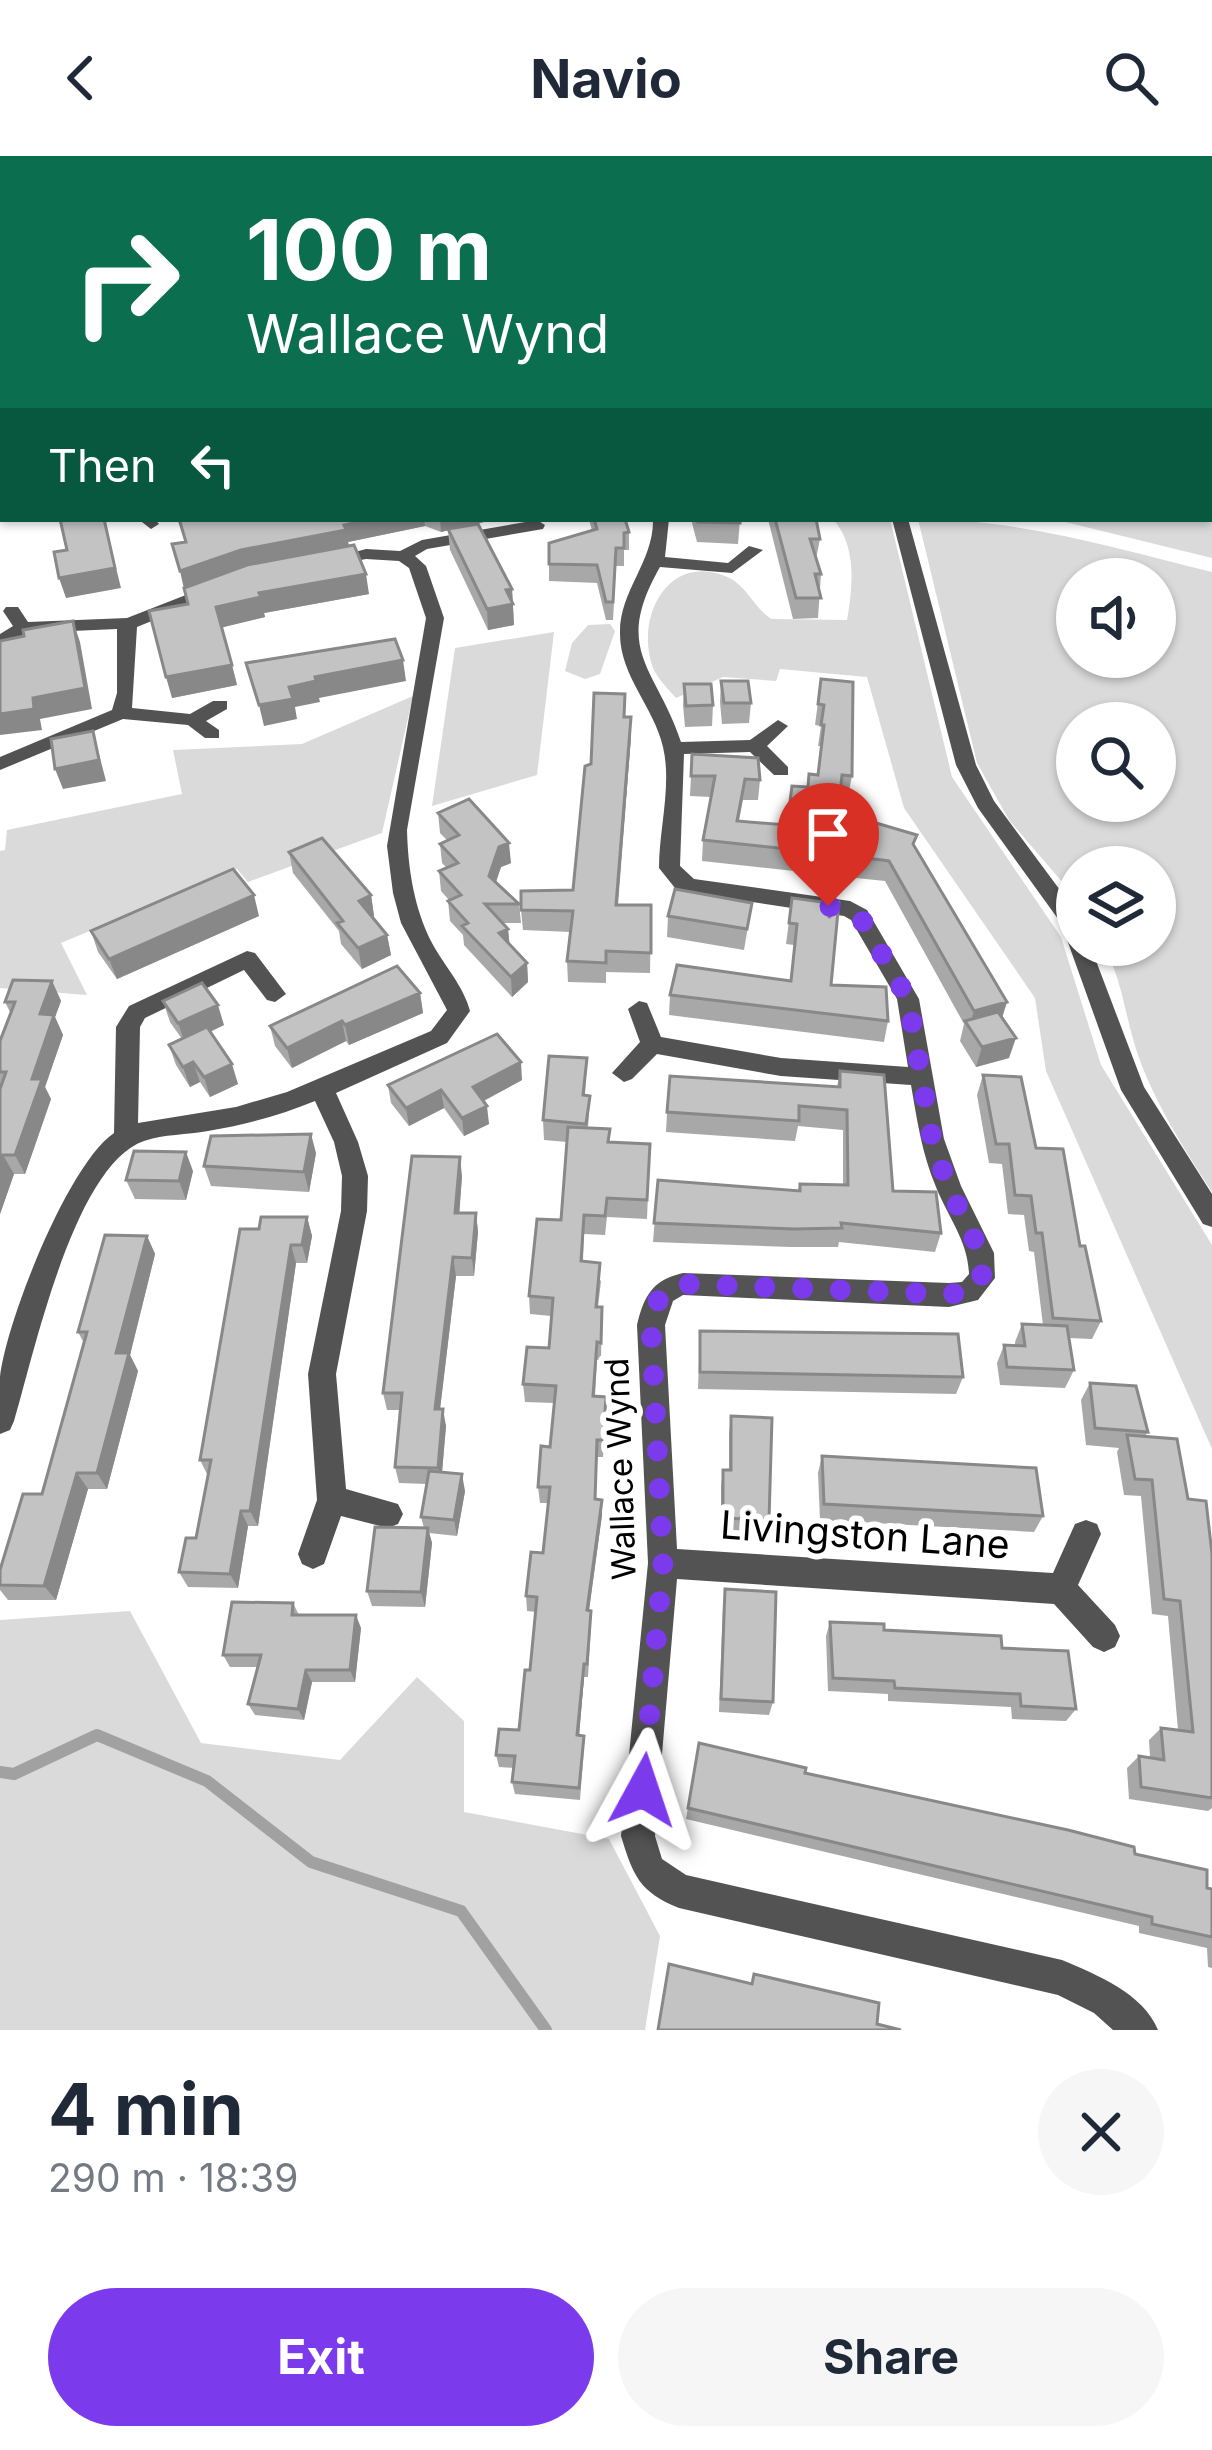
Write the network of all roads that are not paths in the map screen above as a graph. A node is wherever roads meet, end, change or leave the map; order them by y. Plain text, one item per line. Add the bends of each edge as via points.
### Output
1 (661, 522) edge
2 (901, 522) edge
3 (537, 525) dead end
4 (755, 550) dead end
5 (403, 556) junction
6 (658, 562) junction
7 (306, 566) edge
8 (228, 584) edge
9 (130, 623) junction
10 (0, 642) edge
11 (220, 705) dead end
12 (121, 713) junction
13 (194, 720) junction
14 (778, 726) dead end
15 (212, 734) dead end
16 (755, 746) junction
17 (674, 748) junction
18 (0, 764) edge
19 (781, 771) dead end
20 (1056, 900) edge
21 (1087, 966) edge
22 (275, 994) dead end
23 (639, 1009) dead end
24 (652, 1044) junction
25 (624, 1073) dead end
26 (923, 1077) junction
27 (321, 1087) junction
28 (126, 1136) junction
29 (1212, 1216) edge
30 (0, 1421) edge
31 (332, 1500) junction
32 (388, 1514) dead end
33 (1085, 1534) dead end
34 (313, 1554) dead end
35 (663, 1563) junction
36 (1061, 1589) junction
37 (1104, 1636) dead end
38 (1140, 2030) edge

1 - 6 street
2 - 20 street via 966,765
3 - 5 street via 508,539 422,545
4 - 6 street via 737,573
5 - 7 street
5 - 27 street via 417,566 436,618 397,853 407,913 459,1011 439,1037
6 - 17 street, Wallace Wynd via 630,613 631,664
8 - 9 street
9 - 10 street via 17,620
9 - 12 street
11 - 13 street
12 - 13 street
12 - 18 street
13 - 15 street
14 - 16 street
16 - 17 street
16 - 19 street
17 - 26 street, Wallace Wynd via 674,875 693,886 859,915 908,999
21 - 29 street via 1133,1090
22 - 28 street via 248,959 137,1012 128,1027
23 - 24 street
24 - 25 street
24 - 26 street via 781,1066
26 - 35 street, Wallace Wynd via 932,1139 981,1253 982,1278 970,1292 950,1294 668,1287 651,1325
27 - 28 street via 252,1115
27 - 31 street via 355,1176 322,1374
28 - 30 street via 91,1169 48,1266
31 - 32 street
31 - 34 street
33 - 36 street
35 - 36 street, Livingston Lane
35 - 38 street, Wallace Wynd via 638,1836 650,1870 680,1892 1061,1978 1107,2000
36 - 37 street

